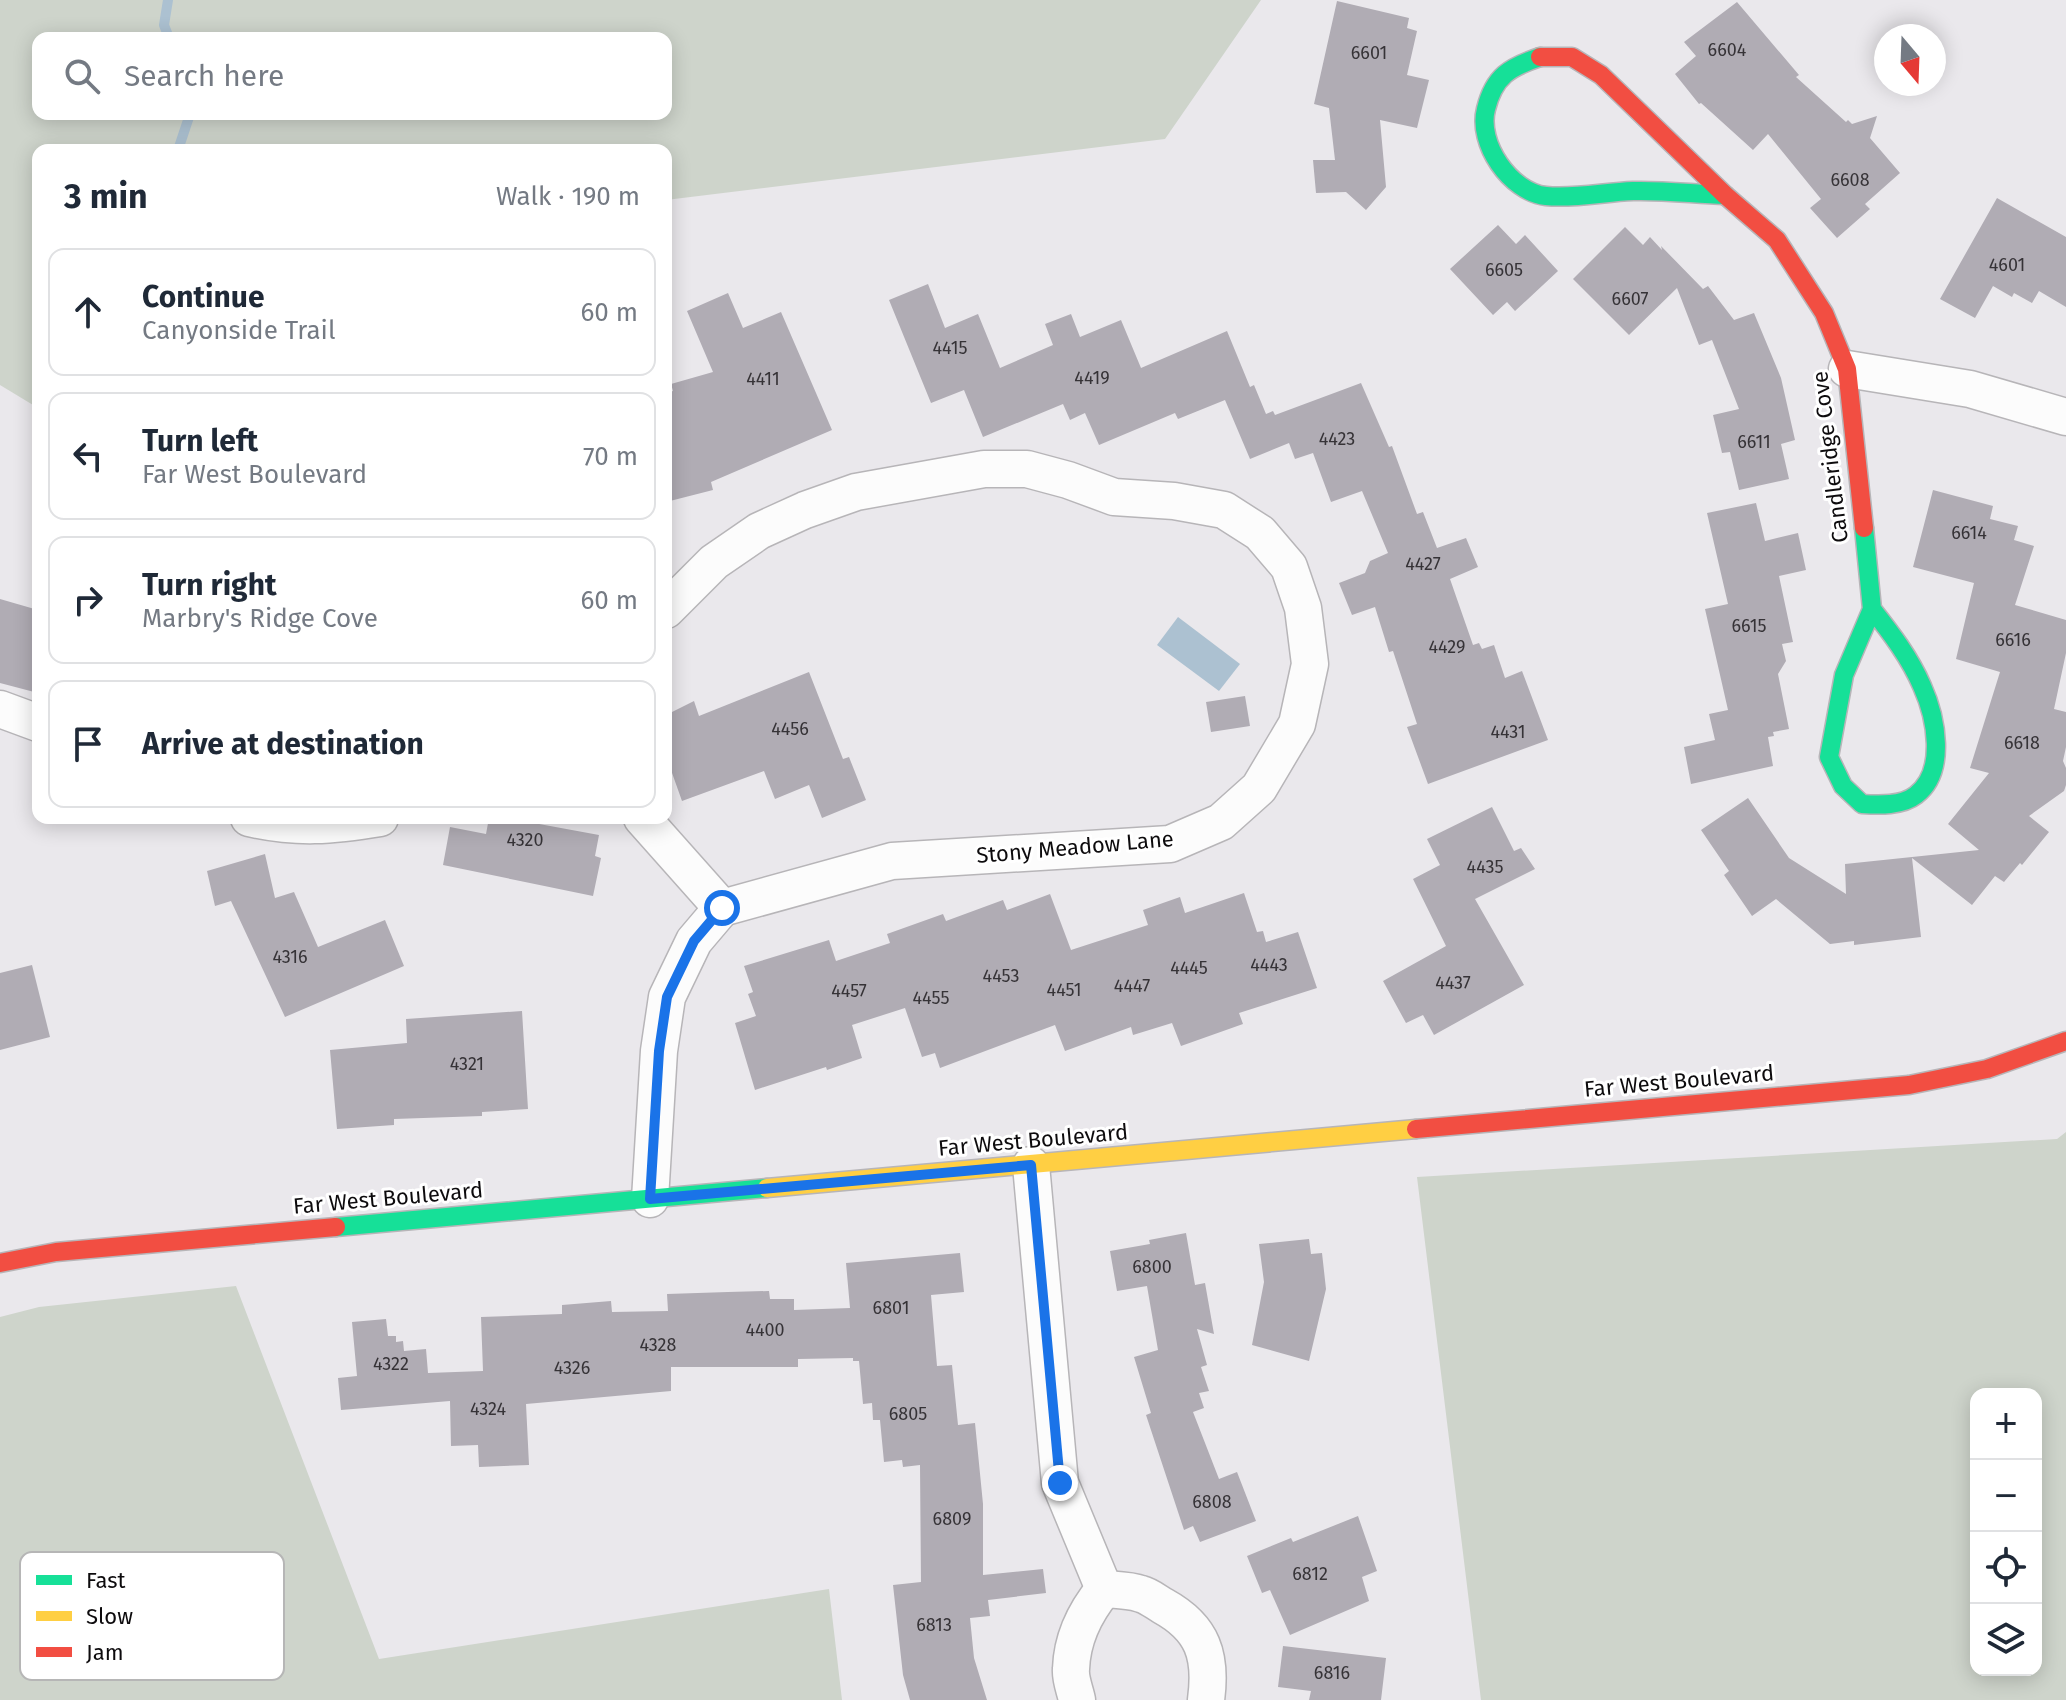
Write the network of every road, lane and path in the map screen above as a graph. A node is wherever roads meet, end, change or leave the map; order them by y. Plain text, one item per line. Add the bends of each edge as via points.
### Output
1 (1725, 195) junction
2 (1847, 369) junction
3 (2066, 417) edge
4 (672, 604) edge
5 (1872, 609) junction
6 (0, 709) edge
7 (32, 721) edge
8 (285, 824) edge
9 (347, 824) edge
10 (647, 824) edge
11 (722, 908) junction
12 (2066, 1041) edge
13 (1031, 1165) junction
14 (650, 1199) junction
15 (0, 1263) edge
16 (1104, 1589) junction
17 (1077, 1700) edge
18 (1206, 1700) edge

1 - 1 street, Candleridge Cove via 1601,75 1572,57 1543,56 1512,66 1490,93 1483,121 1495,159 1516,183 1544,196 1637,191
1 - 2 street, Candleridge Cove via 1777,240 1824,313
2 - 3 street via 1970,389
2 - 5 street, Candleridge Cove
4 - 11 street, Stony Meadow Lane via 714,562 759,531 805,510 856,492 984,469 1027,469 1114,497 1224,510 1260,533 1289,567 1303,608 1310,664 1297,724 1259,788 1221,822 1170,844 892,861
5 - 5 street, Candleridge Cove via 1899,643 1928,698 1935,738 1932,773 1915,795 1885,805 1862,804 1843,786 1829,757 1844,675
6 - 7 street
8 - 9 street
10 - 11 street
11 - 14 street via 694,941 667,997
12 - 13 street, Far West Boulevard via 1987,1069 1909,1085
13 - 14 street, Far West Boulevard
13 - 16 street via 1060,1483
14 - 15 street, Far West Boulevard via 56,1252
16 - 17 street via 1079,1626 1070,1671
16 - 18 street via 1142,1594 1192,1628 1204,1646

